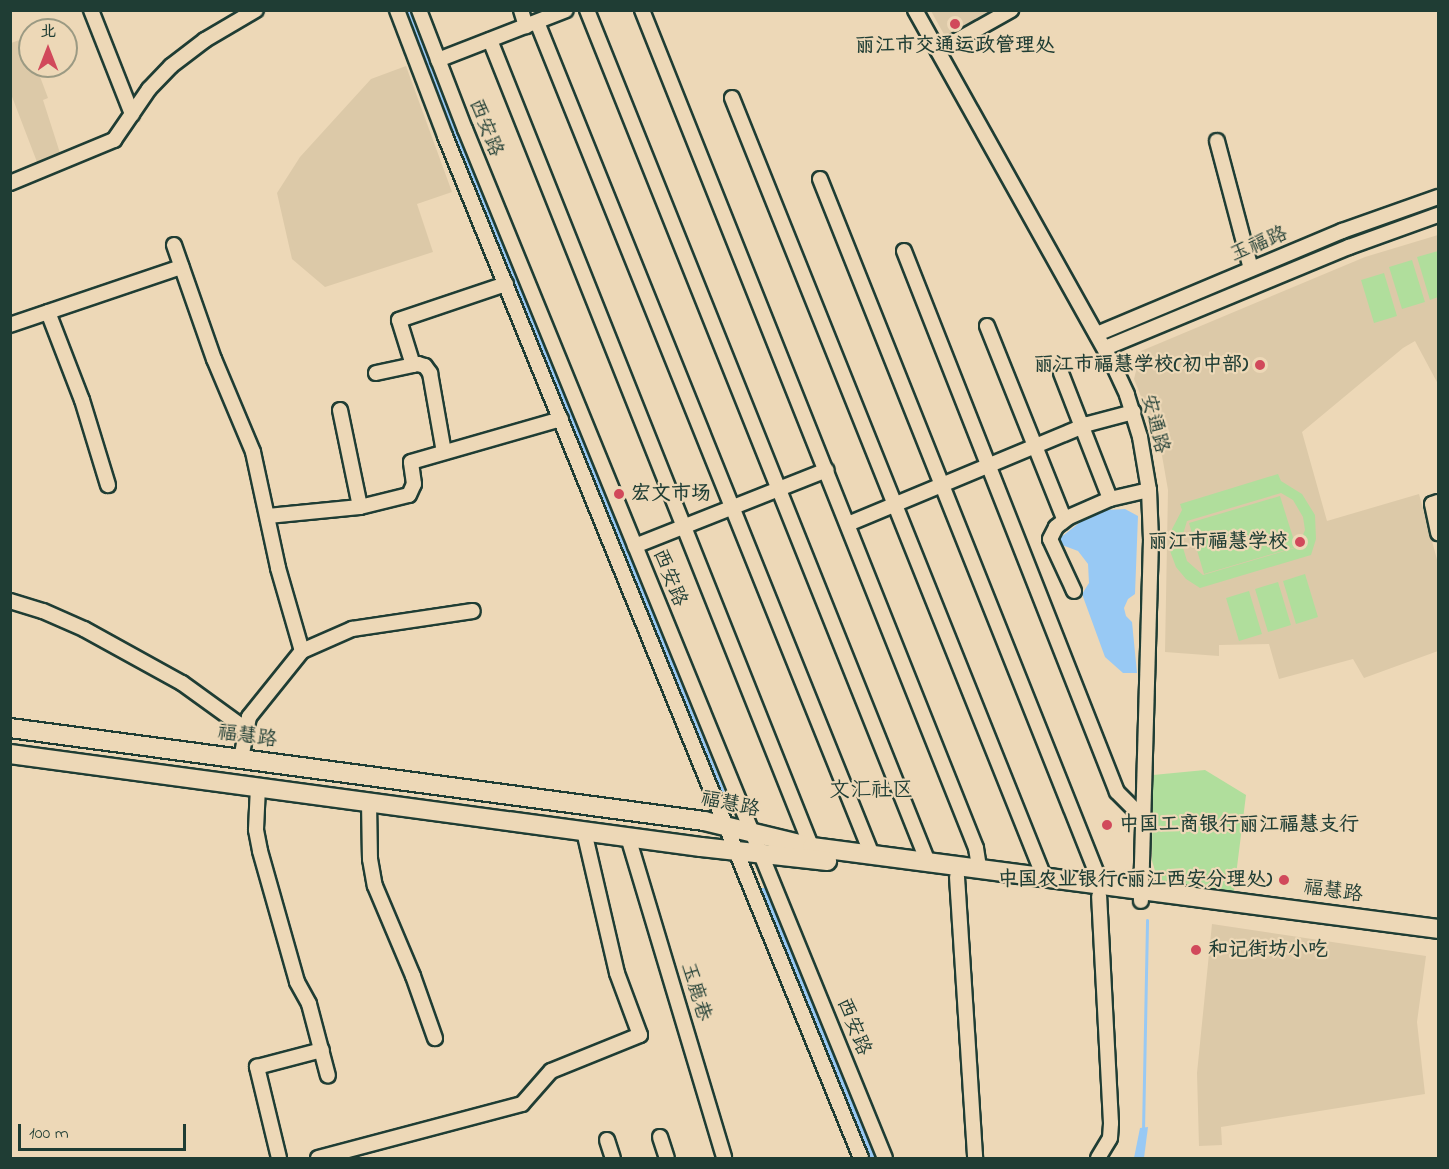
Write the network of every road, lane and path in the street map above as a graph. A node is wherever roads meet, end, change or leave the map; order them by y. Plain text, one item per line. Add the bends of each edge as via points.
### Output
1 (91, 10) edge
2 (256, 10) edge
3 (397, 10) edge
4 (419, 10) edge
5 (521, 10) edge
6 (566, 10) edge
7 (587, 10) edge
8 (642, 10) edge
9 (915, 10) edge
10 (1011, 10) edge
11 (532, 24) junction
12 (490, 40) junction
13 (938, 51) junction
14 (438, 60) junction
15 (732, 98) dead end
16 (132, 114) junction
17 (1217, 141) dead end
18 (820, 179) dead end
19 (10, 183) edge
20 (1438, 197) edge
21 (1438, 215) edge
22 (174, 245) dead end
23 (904, 251) dead end
24 (181, 267) junction
25 (1251, 269) junction
26 (506, 284) junction
27 (48, 312) junction
28 (10, 325) edge
29 (987, 326) dead end
30 (1096, 334) junction
31 (1105, 348) junction
32 (413, 365) junction
33 (375, 373) dead end
34 (1061, 373) dead end
35 (340, 410) dead end
36 (1133, 412) junction
37 (561, 419) junction
38 (1082, 426) junction
39 (1035, 446) junction
40 (444, 452) junction
41 (988, 465) junction
42 (826, 470) junction
43 (942, 484) junction
44 (108, 485) dead end
45 (779, 489) junction
46 (1149, 490) junction
47 (1110, 499) junction
48 (1435, 503) edge
49 (895, 504) junction
50 (360, 507) junction
51 (732, 508) junction
52 (268, 516) junction
53 (1064, 519) junction
54 (848, 524) junction
55 (685, 526) junction
56 (1438, 532) edge
57 (635, 546) junction
58 (1074, 591) dead end
59 (10, 602) edge
60 (472, 611) dead end
61 (302, 651) junction
62 (10, 728) edge
63 (247, 729) junction
64 (10, 754) edge
65 (241, 759) junction
66 (258, 788) junction
67 (369, 802) junction
68 (1143, 818) junction
69 (726, 826) junction
70 (584, 831) junction
71 (752, 832) junction
72 (628, 837) junction
73 (811, 846) junction
74 (736, 850) junction
75 (761, 853) junction
76 (872, 855) junction
77 (928, 862) junction
78 (979, 868) junction
79 (957, 877) junction
80 (1044, 877) junction
81 (1100, 890) junction
82 (1141, 895) junction
83 (1438, 928) edge
84 (1438, 940) edge
85 (435, 1038) dead end
86 (322, 1050) junction
87 (328, 1076) dead end
88 (660, 1137) dead end
89 (608, 1140) dead end
90 (279, 1158) edge
91 (318, 1158) edge
92 (613, 1158) edge
93 (667, 1158) edge
94 (724, 1158) edge
95 (861, 1158) edge
96 (885, 1158) edge
97 (975, 1158) edge
98 (1098, 1158) edge

1 - 16 street
2 - 16 street via 205,40 171,66
3 - 26 street, 西安路
4 - 14 street, 西安路
5 - 11 street
6 - 11 street
7 - 45 street
8 - 42 street
9 - 13 street, 安通路
10 - 13 street
11 - 12 street
11 - 51 street
12 - 14 street
12 - 55 street
13 - 30 street, 安通路
14 - 57 street, 西安路
15 - 49 street
16 - 19 street via 114,140
17 - 25 street
18 - 43 street
20 - 25 street, 玉福路
21 - 31 street, 玉福路 via 1349,247
22 - 24 street
23 - 41 street
24 - 27 street
24 - 52 street via 253,452
25 - 30 street, 玉福路
26 - 32 street via 399,320
26 - 37 street, 西安路
27 - 28 street
27 - 44 street via 82,400
29 - 39 street
30 - 31 street, 安通路
31 - 36 street, 安通路
32 - 33 street
32 - 40 street via 423,364 429,370
34 - 38 street
35 - 50 street
36 - 38 street
36 - 46 street, 安通路
37 - 40 street
37 - 69 street, 西安路
38 - 39 street
38 - 47 street
39 - 41 street
39 - 53 street
40 - 50 street via 411,462 414,486 409,495
41 - 43 street
41 - 68 street via 1117,792
42 - 45 street
42 - 54 street
43 - 49 street
43 - 81 street
45 - 51 street
45 - 77 street
46 - 47 street
46 - 68 street, 安通路
47 - 53 street
48 - 56 street
49 - 54 street
49 - 80 street
50 - 52 street
51 - 55 street
51 - 76 street
52 - 61 street
53 - 58 street via 1050,539
54 - 78 street via 976,848
55 - 57 street
55 - 73 street
57 - 71 street, 西安路
59 - 63 street via 84,629 182,683
60 - 61 street via 352,629
61 - 63 street via 249,717
62 - 65 main road, 福慧路
63 - 65 street
64 - 66 main road, 福慧路
65 - 69 main road, 福慧路
66 - 67 main road, 福慧路
66 - 86 street via 256,830 260,850 297,982 309,1004
67 - 70 main road, 福慧路
67 - 85 street via 370,859 375,886
68 - 82 street, 安通路
69 - 71 main road, 福慧路
69 - 74 street, 西安路
70 - 72 main road, 福慧路
70 - 91 street via 617,974 640,1035 551,1071 522,1104
71 - 73 main road, 福慧路
71 - 75 street, 西安路
72 - 74 main road, 福慧路
72 - 94 street, 玉鹿巷
73 - 76 main road, 福慧路
74 - 75 main road, 福慧路
74 - 95 street, 西安路
75 - 79 main road, 福慧路
75 - 96 street, 西安路
76 - 77 main road, 福慧路
77 - 78 main road, 福慧路
78 - 80 main road, 福慧路
79 - 81 main road, 福慧路
79 - 97 street
80 - 81 main road, 福慧路
81 - 82 main road, 福慧路
81 - 98 street via 1111,1123 1110,1138
82 - 83 main road, 福慧路
82 - 84 main road, 福慧路
86 - 87 street
86 - 90 street via 257,1067
88 - 93 street
89 - 92 street

